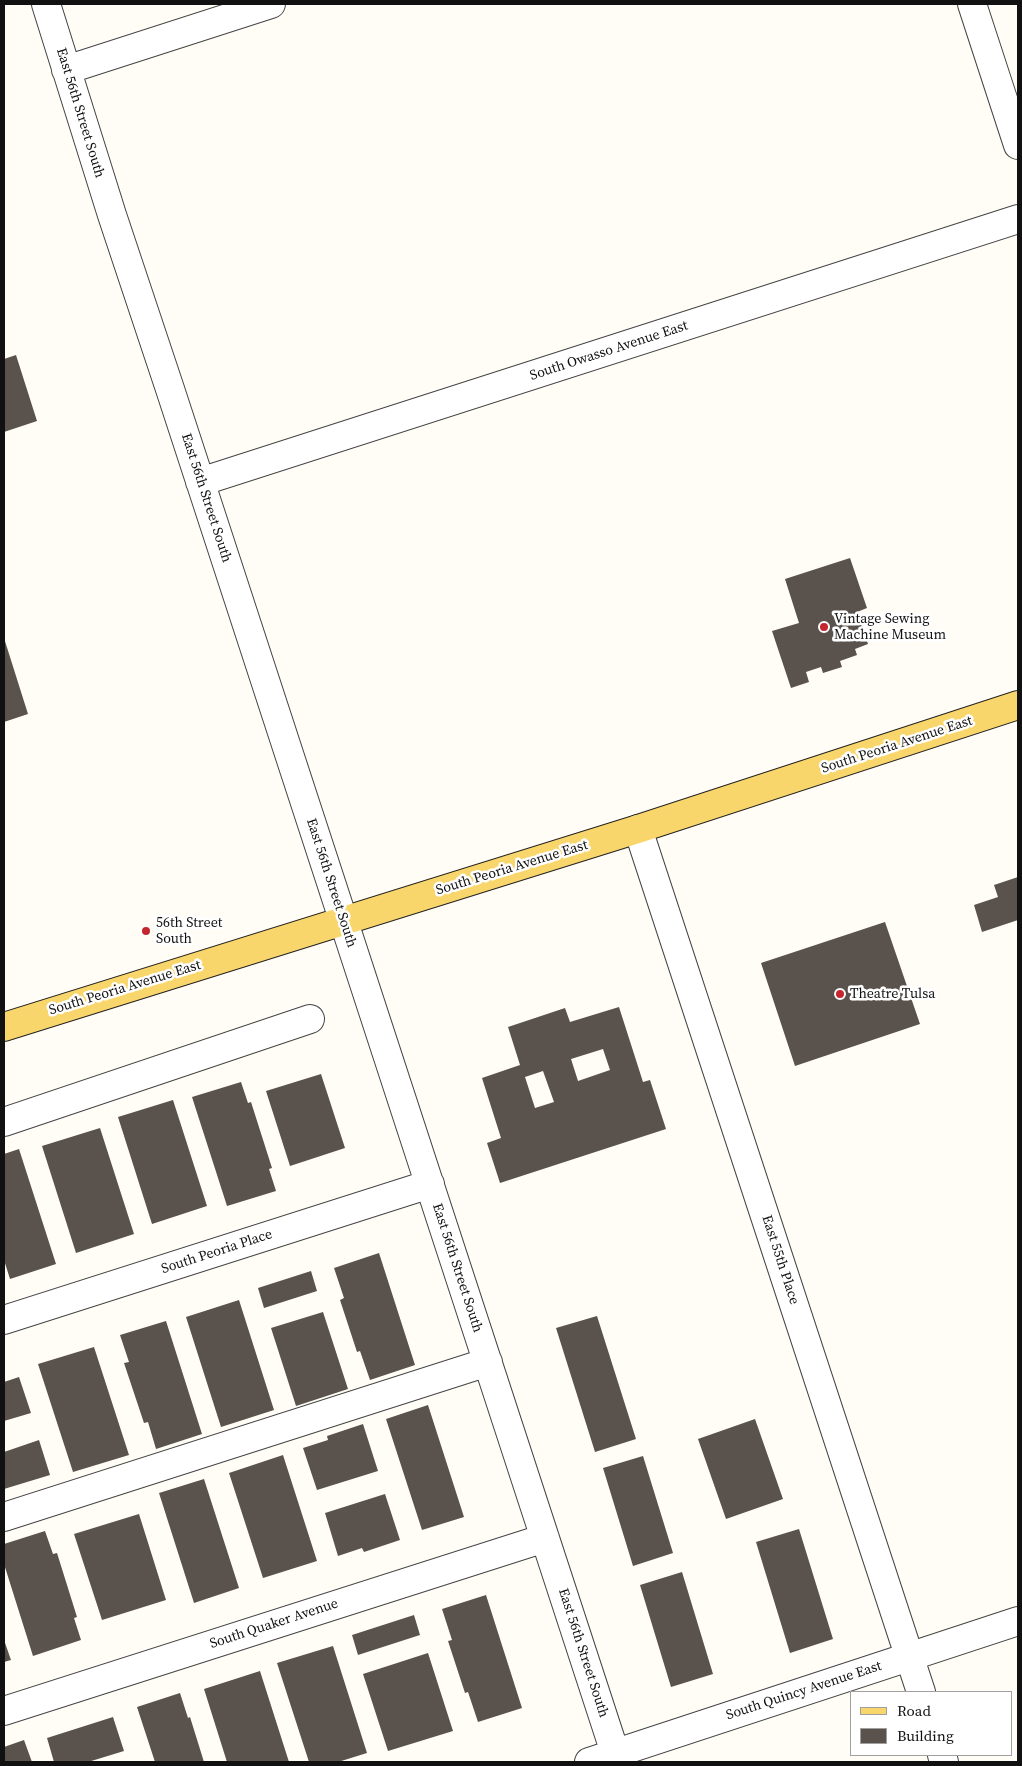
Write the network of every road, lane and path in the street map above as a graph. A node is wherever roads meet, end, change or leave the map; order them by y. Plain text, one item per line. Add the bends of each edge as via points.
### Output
1 (46, 4) edge
2 (271, 4) edge
3 (972, 4) edge
4 (66, 70) junction
5 (1018, 145) edge
6 (1018, 220) edge
7 (200, 482) junction
8 (1018, 706) edge
9 (638, 829) junction
10 (343, 920) junction
11 (310, 1019) dead end
12 (4, 1026) edge
13 (4, 1122) edge
14 (430, 1184) junction
15 (4, 1320) edge
16 (488, 1362) junction
17 (4, 1517) edge
18 (545, 1538) junction
19 (1018, 1621) edge
20 (910, 1656) junction
21 (921, 1691) edge
22 (4, 1711) edge
23 (617, 1758) edge
24 (589, 1762) edge

1 - 4 street, East 56th Street South
2 - 4 street
3 - 5 street
4 - 7 street, East 56th Street South
6 - 7 street, South Owasso Avenue East
7 - 10 street, East 56th Street South
8 - 9 main road, South Peoria Avenue East
9 - 10 main road, South Peoria Avenue East
9 - 20 street, East 55th Place
10 - 12 main road, South Peoria Avenue East
10 - 14 street, East 56th Street South
11 - 13 street
14 - 15 street, South Peoria Place
14 - 16 street, East 56th Street South
16 - 17 street
16 - 18 street, East 56th Street South
18 - 22 street, South Quaker Avenue
18 - 23 street, East 56th Street South
19 - 20 street, South Quincy Avenue East
20 - 21 street, East 55th Place
20 - 23 street, South Quincy Avenue East
23 - 24 street, South Quincy Avenue East

